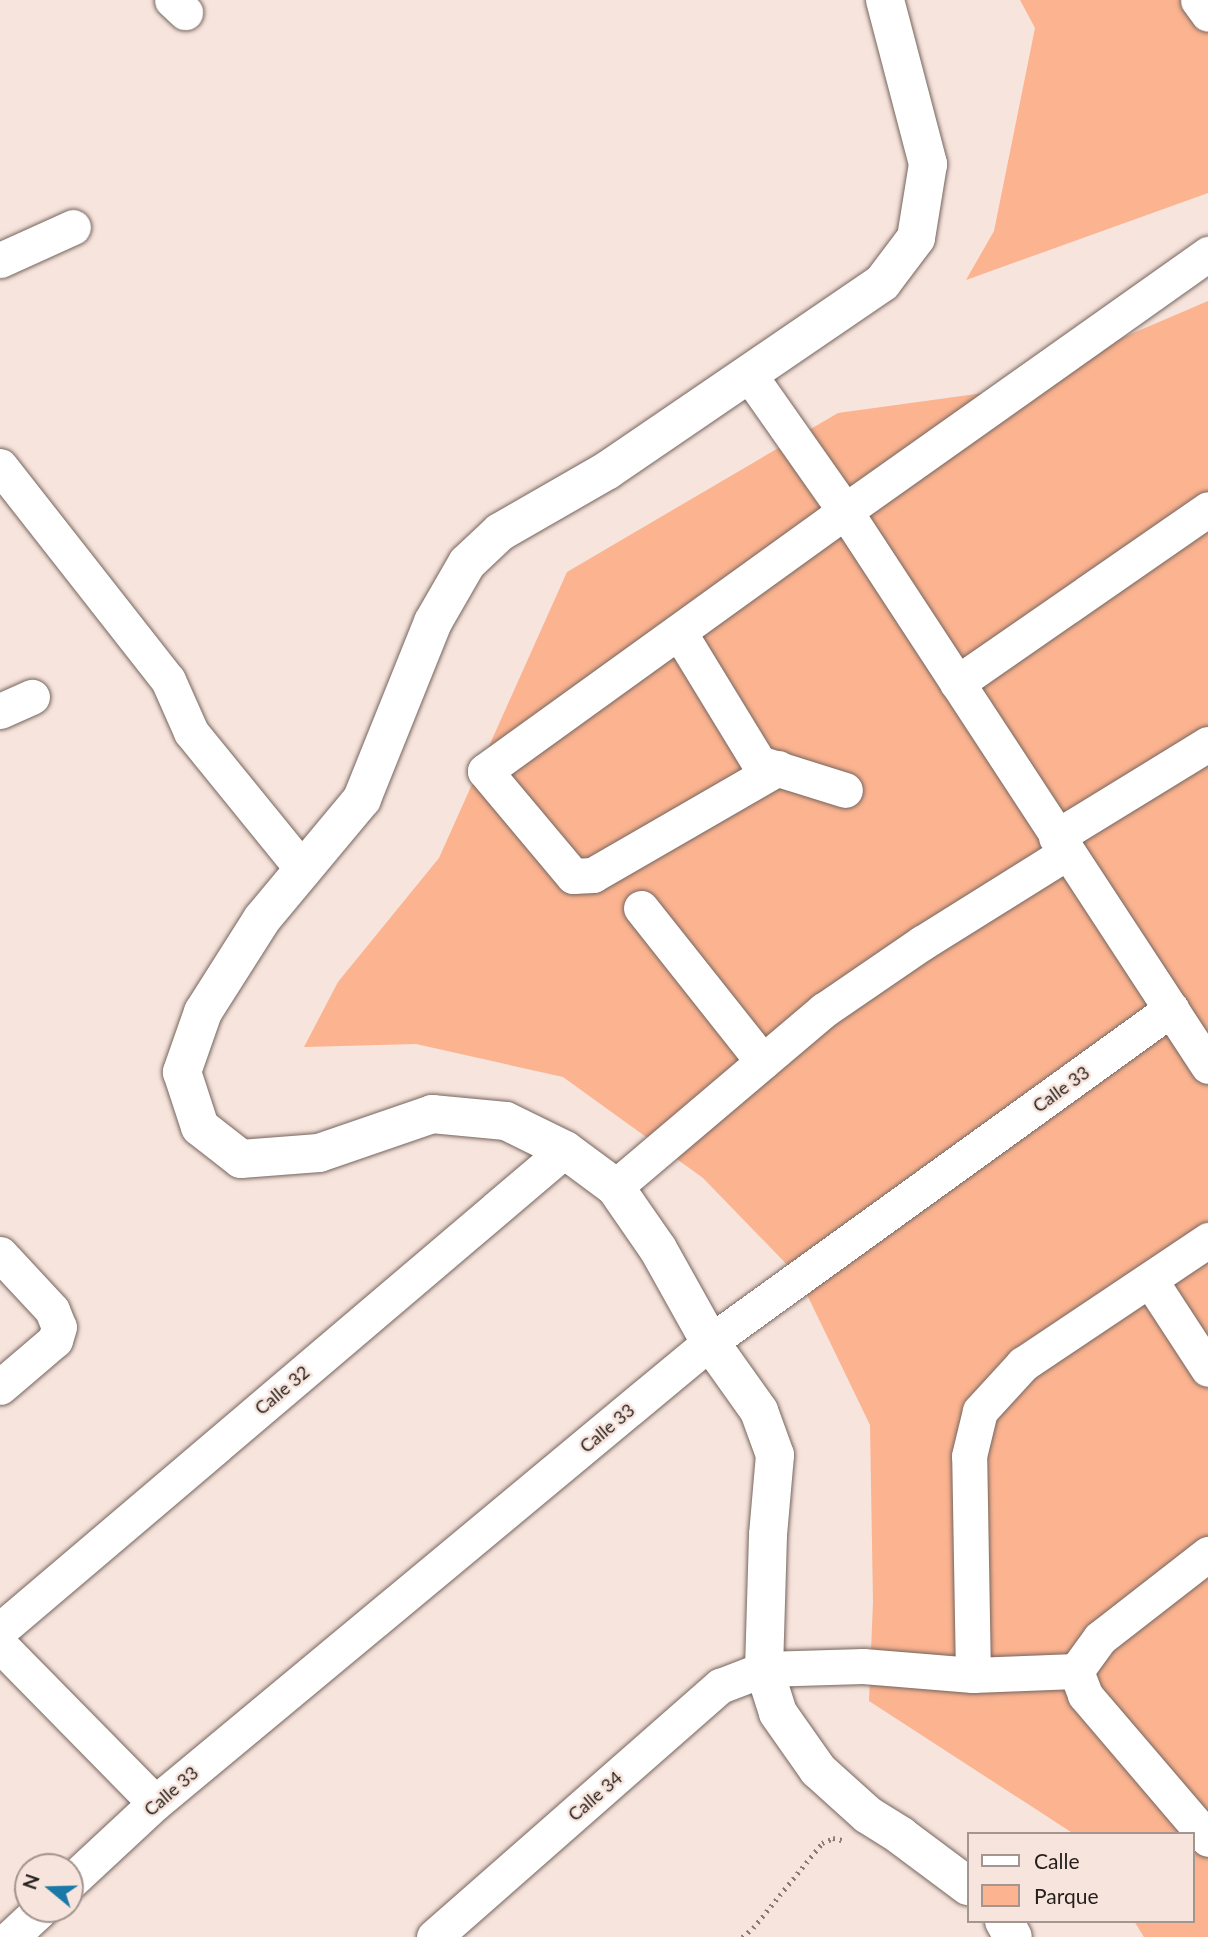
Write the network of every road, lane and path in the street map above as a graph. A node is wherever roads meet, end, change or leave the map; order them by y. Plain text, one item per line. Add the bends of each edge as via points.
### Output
1 (885, 0) edge
2 (1198, 0) edge
3 (1208, 14) edge
4 (73, 227) dead end
5 (1208, 254) edge
6 (0, 260) edge
7 (748, 373) junction
8 (4, 480) edge
9 (1208, 509) edge
10 (845, 511) junction
11 (679, 632) junction
12 (957, 683) junction
13 (32, 697) dead end
14 (0, 710) edge
15 (1208, 744) edge
16 (778, 768) junction
17 (845, 790) dead end
18 (1061, 845) junction
19 (303, 870) junction
20 (641, 908) dead end
21 (1171, 1009) junction
22 (763, 1062) junction
23 (1208, 1066) edge
24 (565, 1150) junction
25 (615, 1187) junction
26 (1208, 1240) edge
27 (0, 1254) edge
28 (1150, 1280) junction
29 (710, 1342) junction
30 (1208, 1369) edge
31 (0, 1387) edge
32 (1208, 1554) edge
33 (0, 1630) edge
34 (0, 1645) edge
35 (764, 1669) junction
36 (1076, 1671) junction
37 (973, 1675) junction
38 (155, 1803) junction
39 (1204, 1826) edge
40 (846, 1841) dead end
41 (84, 1869) edge
42 (967, 1885) edge
43 (26, 1923) edge
44 (11, 1937) edge
45 (434, 1937) edge
46 (742, 1937) edge

1 - 7 street via 928,164 916,238 882,282
2 - 3 street
4 - 6 street
5 - 10 street
7 - 10 street
7 - 19 street via 608,470 500,532 467,563 433,622 362,799
8 - 19 street via 168,680 191,732
9 - 12 street
10 - 11 street
10 - 12 street
11 - 16 street via 759,762
11 - 16 street via 485,771 573,876 593,875
12 - 18 street
13 - 14 street
15 - 18 street
16 - 17 street
18 - 21 street
18 - 22 street via 824,1010
19 - 24 street via 262,919 203,1012 182,1072 200,1127 241,1159 319,1153 432,1114 506,1121
20 - 22 street
21 - 23 street
21 - 29 street, Calle 33
22 - 25 street
24 - 25 street
24 - 33 street, Calle 32
25 - 29 street via 658,1250
26 - 28 street
27 - 31 street via 52,1310 59,1327 55,1340
28 - 30 street
28 - 37 street via 1023,1364 980,1411 969,1456
29 - 35 street via 759,1411 775,1455
29 - 38 street, Calle 33
32 - 36 street via 1100,1638
34 - 38 street
35 - 37 street, Calle 34 via 863,1666
35 - 42 street via 778,1713 818,1770 868,1815
35 - 45 street, Calle 34 via 720,1686
36 - 37 street, Calle 34
36 - 39 street via 1085,1695
38 - 41 street, Calle 33
40 - 46 path via 833,1838 822,1843
43 - 44 street

